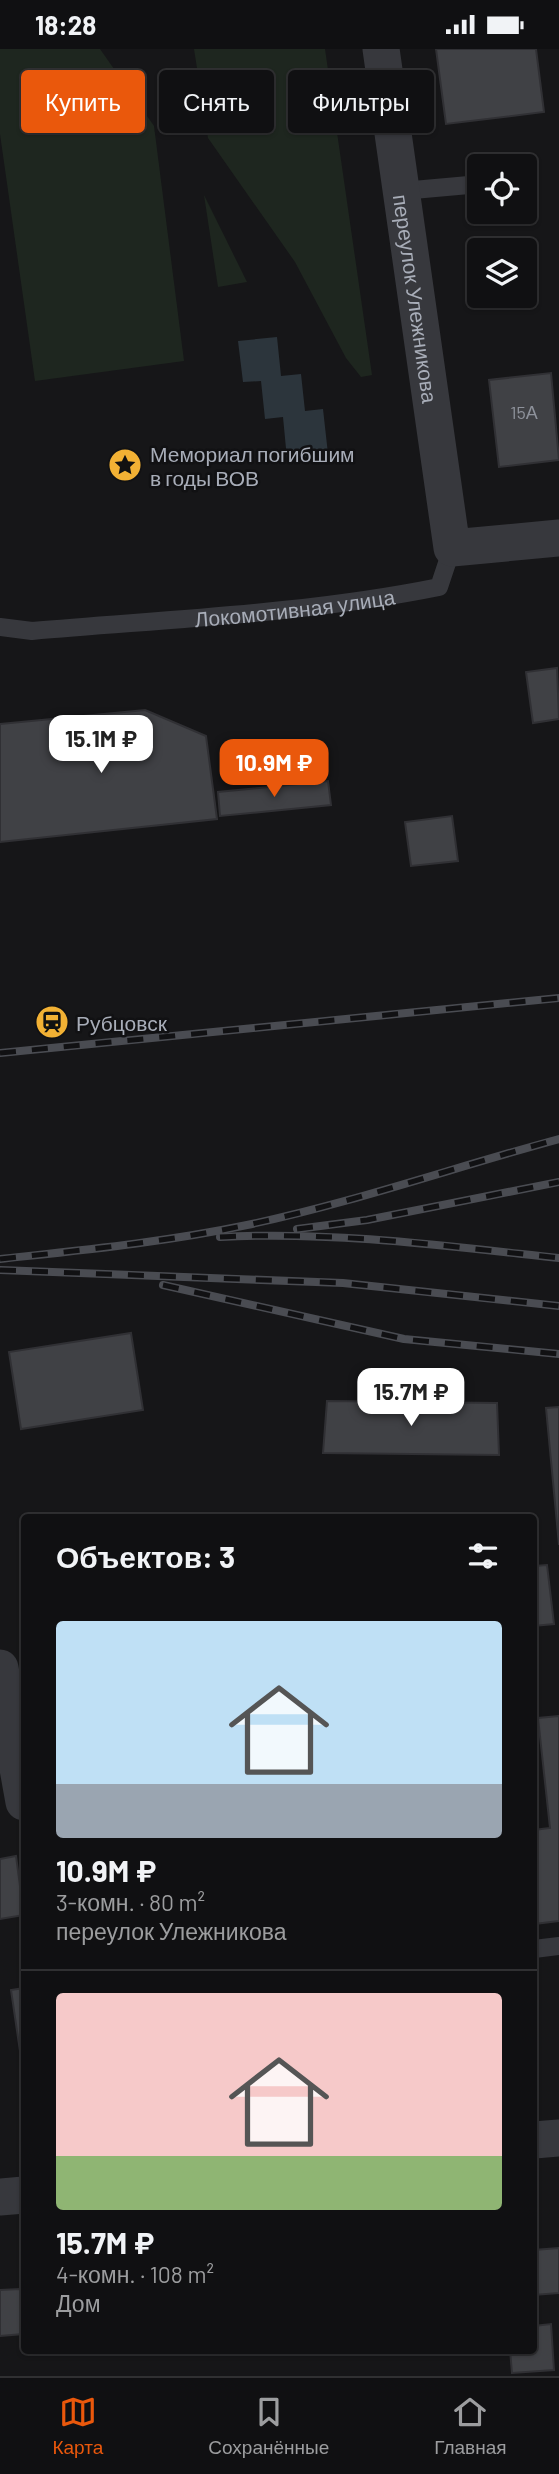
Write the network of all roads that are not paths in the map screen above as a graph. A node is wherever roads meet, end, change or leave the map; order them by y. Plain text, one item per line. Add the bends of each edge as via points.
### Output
1 (382, 49) edge
2 (467, 185) edge
3 (402, 191) junction
4 (559, 538) edge
5 (452, 548) junction
6 (0, 627) edge
7 (0, 1668) edge
8 (21, 1785) edge
9 (559, 1946) edge
10 (537, 1949) edge
11 (559, 2138) edge
12 (537, 2140) edge
13 (21, 2195) edge
14 (0, 2197) edge

1 - 3 street, переулок Улежникова
2 - 3 lane
3 - 5 street, переулок Улежникова
4 - 5 street
5 - 6 lane, Локомотивная улица via 439,587 389,597 32,631
7 - 8 street
9 - 10 lane
11 - 12 street
13 - 14 street

